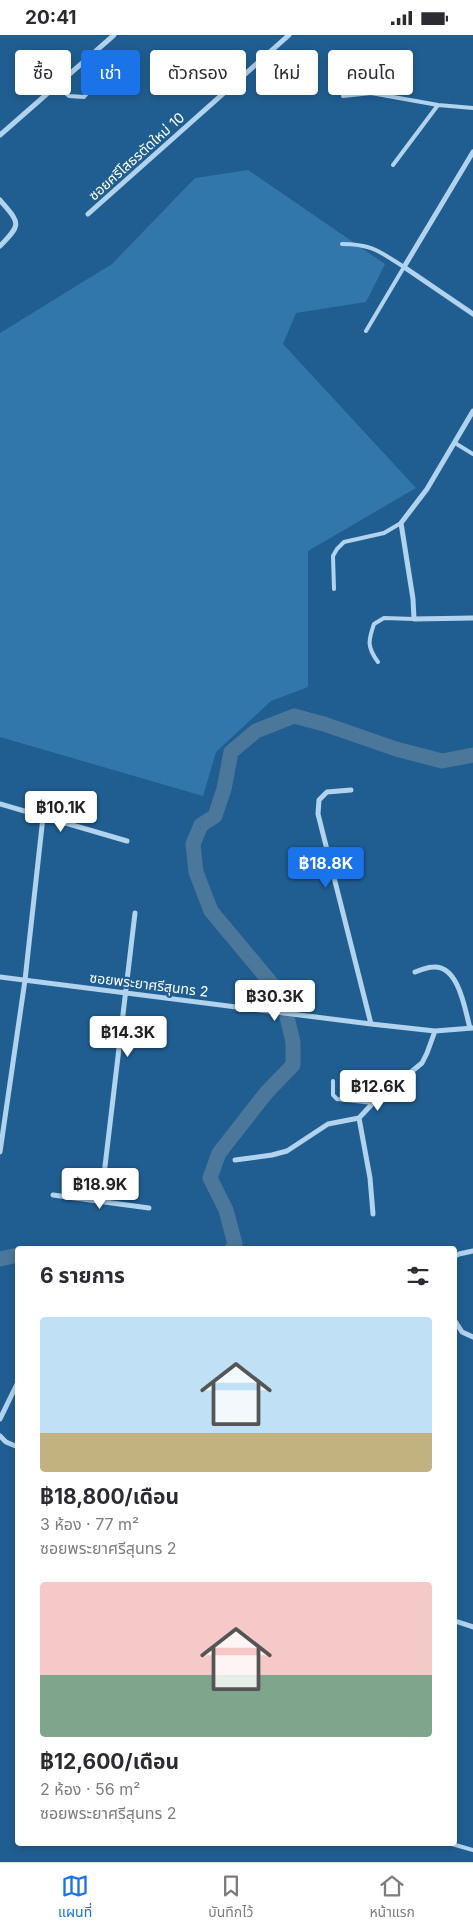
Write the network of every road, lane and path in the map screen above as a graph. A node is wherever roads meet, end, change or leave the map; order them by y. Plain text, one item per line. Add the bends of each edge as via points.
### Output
1 (114, 35) edge
2 (289, 35) edge
3 (71, 72) edge
4 (45, 95) edge
5 (69, 95) edge
6 (86, 95) edge
7 (343, 96) dead end
8 (438, 105) junction
9 (473, 108) edge
10 (0, 135) edge
11 (473, 152) edge
12 (393, 165) dead end
13 (0, 200) edge
14 (88, 213) dead end
15 (342, 244) dead end
16 (0, 246) edge
17 (404, 267) junction
18 (473, 314) edge
19 (366, 331) dead end
20 (473, 411) edge
21 (455, 443) junction
22 (473, 455) edge
23 (401, 523) junction
24 (334, 589) dead end
25 (473, 618) edge
26 (414, 619) junction
27 (378, 662) dead end
28 (351, 790) dead end
29 (0, 804) edge
30 (43, 817) junction
31 (127, 841) dead end
32 (135, 913) dead end
33 (414, 972) dead end
34 (0, 977) edge
35 (24, 980) junction
36 (125, 992) junction
37 (371, 1024) junction
38 (472, 1028) edge
39 (435, 1031) junction
40 (333, 1081) dead end
41 (373, 1103) junction
42 (359, 1118) junction
43 (0, 1152) edge
44 (235, 1160) dead end
45 (53, 1195) dead end
46 (101, 1200) junction
47 (150, 1208) dead end
48 (373, 1214) dead end
49 (473, 1251) edge
50 (457, 1255) edge
51 (457, 1324) edge
52 (473, 1337) edge
53 (15, 1388) edge
54 (0, 1419) edge
55 (0, 1436) edge
56 (15, 1446) edge
57 (457, 1622) edge
58 (473, 1627) edge
59 (457, 1845) edge
60 (473, 1850) edge

1 - 3 street
2 - 14 street, ซอยศรีโสธรตัดใหม่ 10
4 - 10 street
5 - 6 lane
7 - 8 lane via 371,93
8 - 9 lane
8 - 12 lane
11 - 17 street
13 - 16 street via 16,218 14,232
15 - 17 lane via 373,247
17 - 18 street
17 - 19 lane
20 - 21 street
21 - 22 lane
21 - 23 street via 427,489
23 - 24 lane via 384,533 344,542 333,556
23 - 26 street
25 - 26 street
26 - 27 lane via 384,618 374,624 370,651
28 - 37 street via 327,792 319,800 318,814
29 - 30 street
30 - 31 street
30 - 35 street
32 - 36 street
33 - 38 street via 433,967 442,968 452,976
34 - 35 street, ซอยพระยาศรีสุนทร 2
35 - 36 street, ซอยพระยาศรีสุนทร 2
35 - 43 street
36 - 37 street, ซอยพระยาศรีสุนทร 2
36 - 46 street
37 - 39 street, ซอยพระยาศรีสุนทร 2
38 - 39 street, ซอยพระยาศรีสุนทร 2
39 - 41 street via 422,1063
40 - 41 lane via 333,1095 337,1099
41 - 42 street
42 - 44 street via 328,1124 286,1151
42 - 48 street
45 - 46 street
46 - 47 street
49 - 50 street
51 - 52 street via 462,1332
53 - 54 street
55 - 56 street
57 - 58 street
59 - 60 lane

